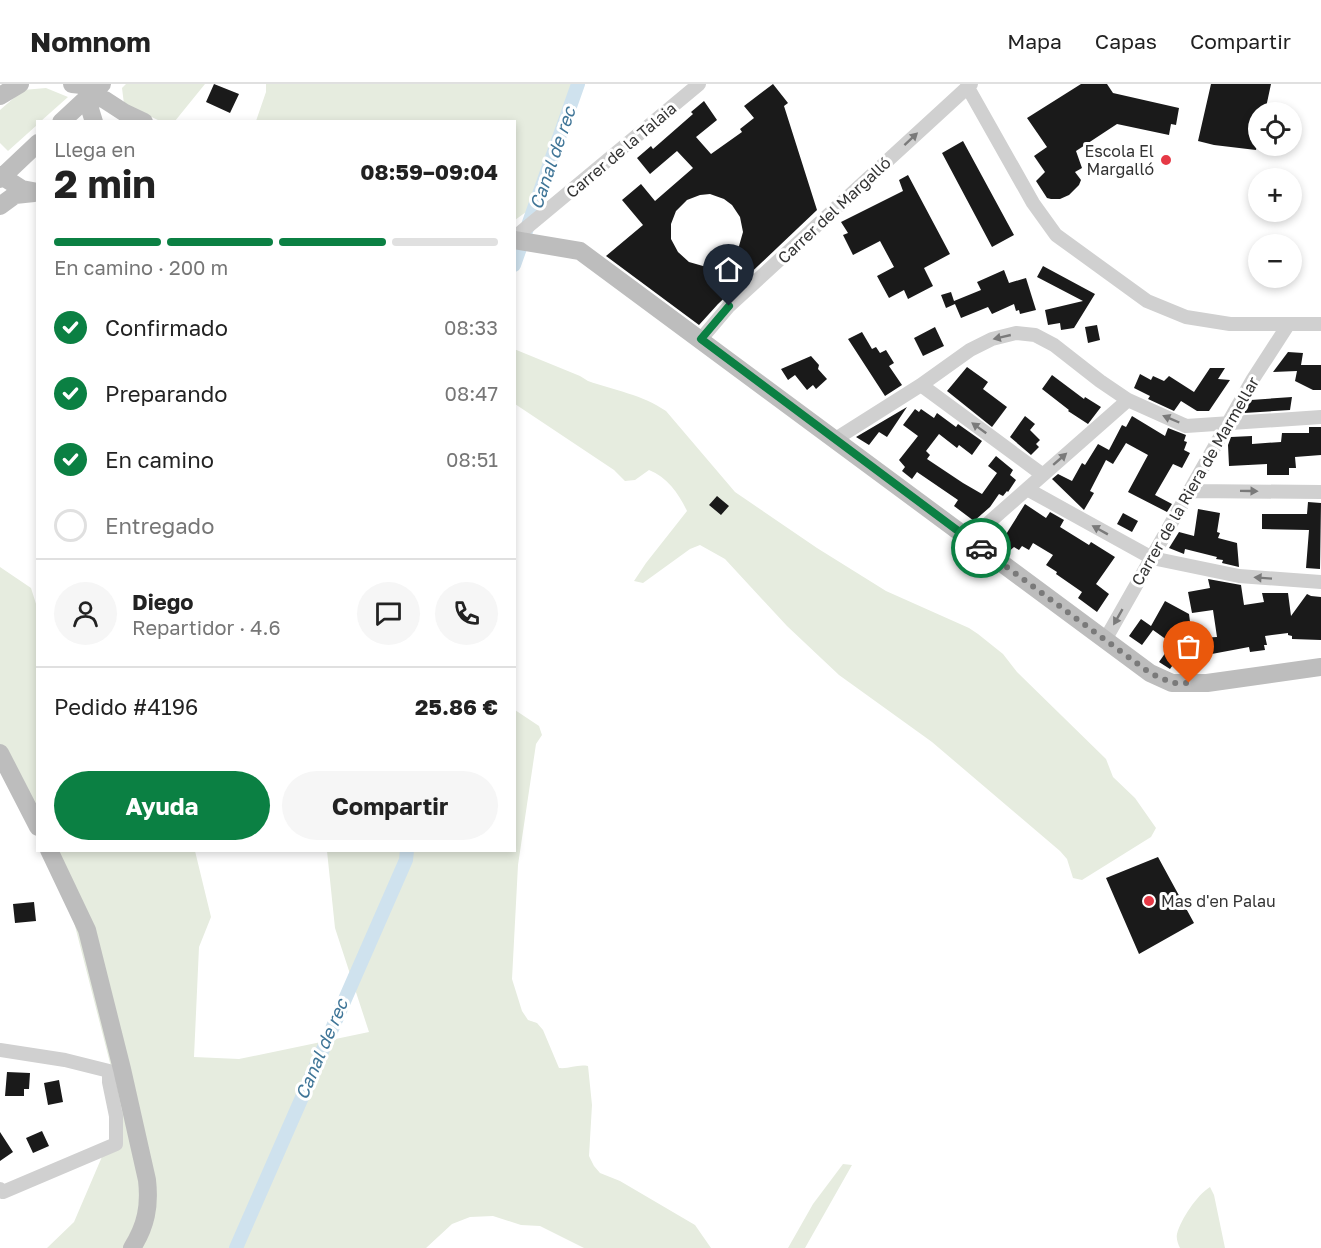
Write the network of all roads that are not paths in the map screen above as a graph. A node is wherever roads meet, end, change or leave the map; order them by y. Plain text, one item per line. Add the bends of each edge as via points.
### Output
1 (20, 84) edge
2 (72, 84) edge
3 (699, 84) edge
4 (969, 85) edge
5 (96, 89) edge
6 (0, 96) edge
7 (120, 117) edge
8 (63, 120) edge
9 (93, 120) edge
10 (36, 145) edge
11 (0, 177) edge
12 (36, 192) edge
13 (36, 192) edge
14 (0, 206) edge
15 (516, 237) edge
16 (516, 239) edge
17 (1321, 324) edge
18 (1288, 325) junction
19 (701, 339) junction
20 (921, 385) junction
21 (1128, 400) junction
22 (1321, 417) edge
23 (1228, 422) junction
24 (834, 440) junction
25 (1043, 475) junction
26 (1027, 489) junction
27 (1190, 491) junction
28 (1321, 492) edge
29 (969, 540) junction
30 (1152, 558) junction
31 (1321, 582) edge
32 (1105, 640) junction
33 (1321, 667) edge
34 (0, 753) edge
35 (36, 823) edge
36 (50, 852) edge
37 (0, 1050) edge
38 (116, 1070) junction
39 (0, 1189) edge
40 (132, 1248) edge

1 - 6 street
2 - 5 street
3 - 15 street, Carrer de la Talaia
4 - 18 street via 1033,203 1056,235 1147,301 1186,316 1230,324
19 -> 4 street, Carrer del Margalló via 729,306
5 - 7 street
5 - 8 street
5 - 9 street via 90,109
10 - 11 street
11 - 12 street
13 - 14 street via 15,195
16 - 19 street via 580,251
17 - 18 street
18 - 23 street, Carrer de la Riera de Marmellar
19 - 24 street
21 -> 20 street via 1054,345 1035,335 1017,333 970,350
20 - 24 street
25 -> 20 street
23 -> 21 street via 1186,426
25 -> 21 street
22 - 23 street
23 - 27 street, Carrer de la Riera de Marmellar
24 - 29 street
25 - 26 street
26 - 29 street
30 -> 26 street
27 -> 28 street
27 - 30 street, Carrer de la Riera de Marmellar
29 - 32 street
31 -> 30 street via 1239,576
30 -> 32 street, Carrer de la Riera de Marmellar
32 - 33 street via 1150,673 1172,683 1207,684
34 - 35 street
36 - 38 street via 87,930
37 - 38 street
38 - 39 street via 109,1082 116,1116 116,1144 3,1192
38 - 40 street via 149,1199 146,1220

